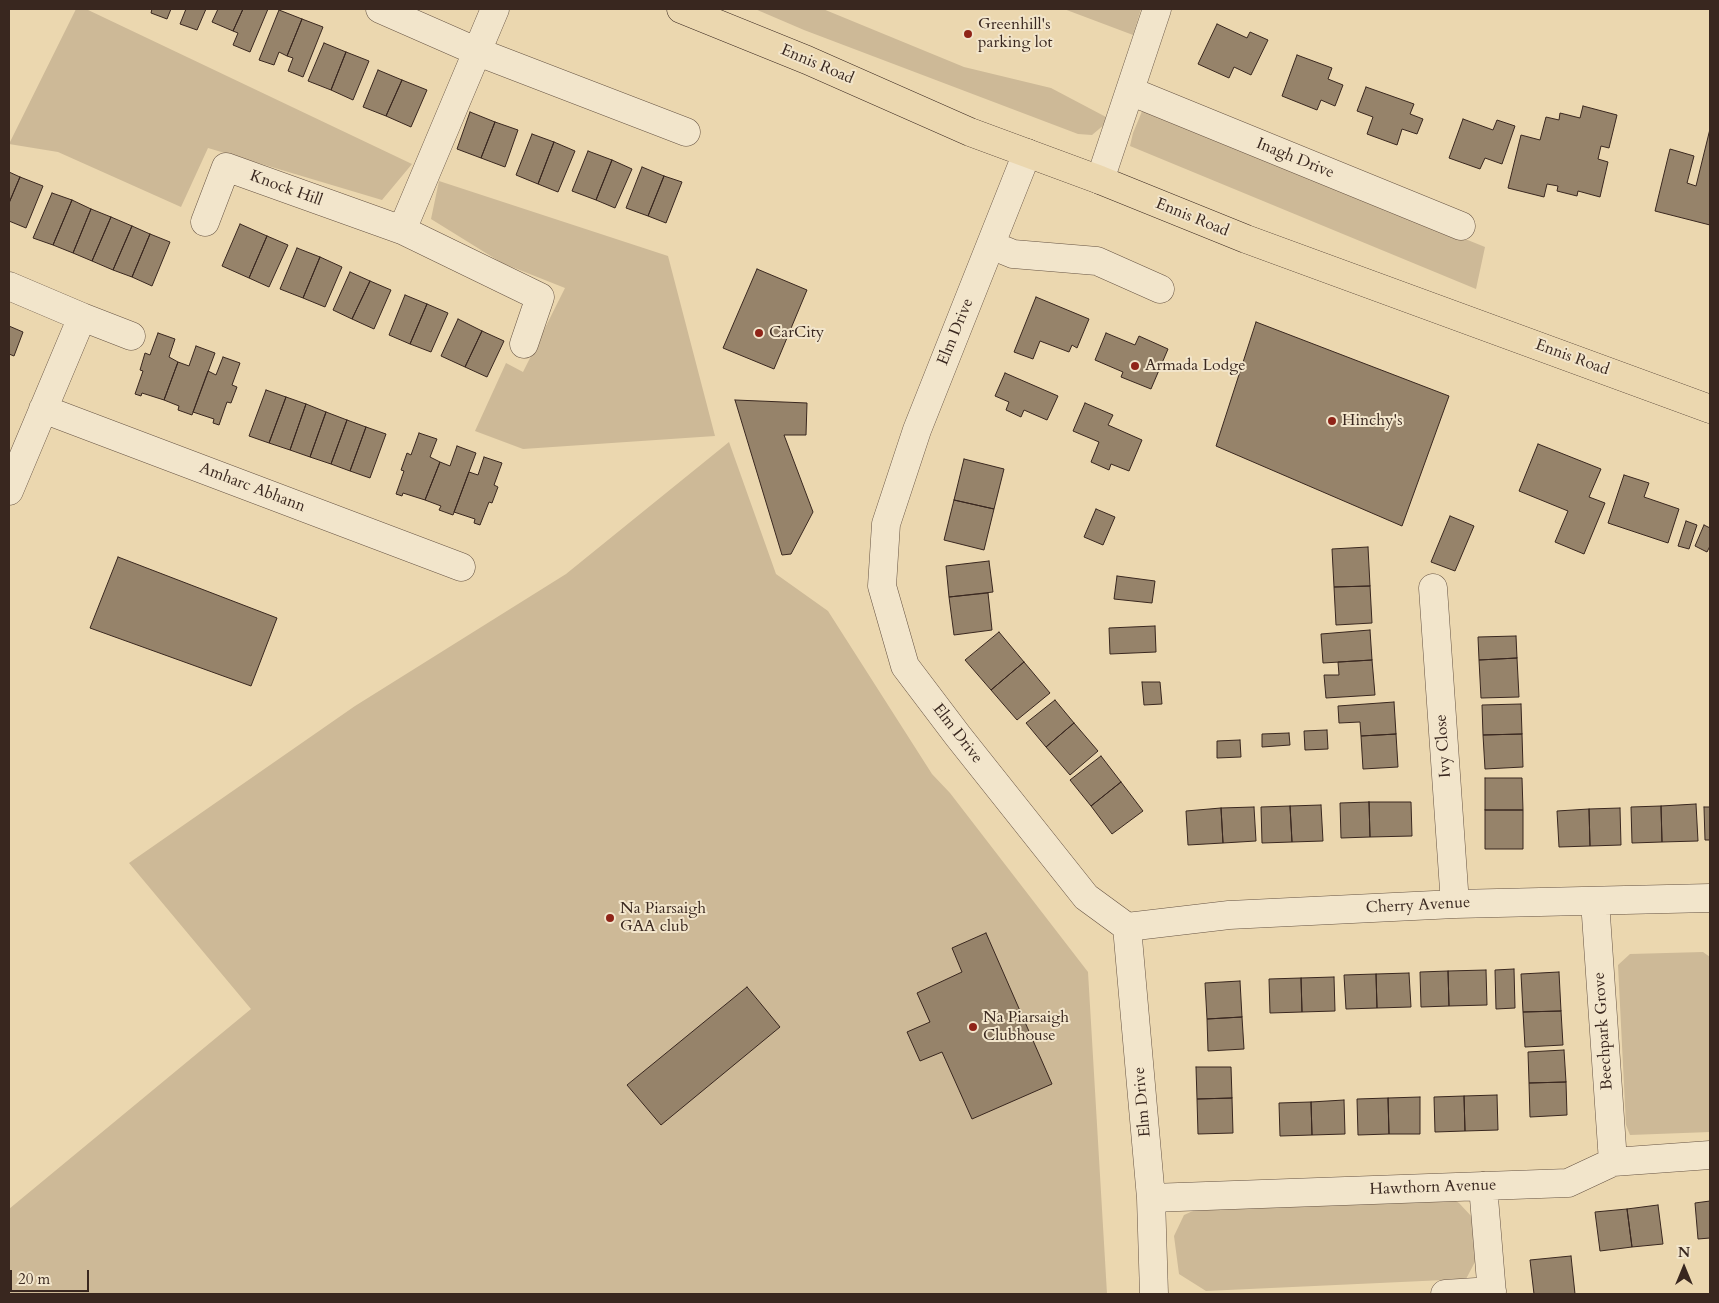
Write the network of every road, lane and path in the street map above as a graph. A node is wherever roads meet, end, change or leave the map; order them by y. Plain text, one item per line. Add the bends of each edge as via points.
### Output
1 (380, 9) edge
2 (495, 9) edge
3 (681, 9) edge
4 (1158, 9) edge
5 (478, 52) junction
6 (1130, 91) junction
7 (686, 132) dead end
8 (1027, 153) junction
9 (1100, 180) junction
10 (205, 222) dead end
11 (1461, 226) dead end
12 (402, 230) junction
13 (991, 245) junction
14 (9, 286) edge
15 (1160, 289) dead end
16 (82, 317) junction
17 (131, 336) dead end
18 (524, 344) dead end
19 (43, 409) junction
20 (1710, 409) edge
21 (9, 491) edge
22 (462, 567) dead end
23 (1433, 588) dead end
24 (1710, 898) edge
25 (1595, 901) junction
26 (1455, 904) junction
27 (1128, 927) junction
28 (1710, 1155) edge
29 (1613, 1162) junction
30 (1483, 1186) junction
31 (1151, 1198) junction
32 (1492, 1293) edge
33 (1154, 1294) edge
34 (1445, 1294) edge

1 - 5 street
2 - 5 street
3 - 8 main road, Ennis Road via 808,60 970,132
4 - 6 street
5 - 7 street
5 - 12 street
6 - 9 street
6 - 11 street, Inagh Drive
8 - 9 main road, Ennis Road
8 - 13 street, Elm Drive
9 - 20 main road, Ennis Road via 1246,239
10 - 12 street, Knock Hill via 226,168
12 - 18 street, Knock Hill via 540,296
13 - 15 street via 1013,254 1097,261
13 - 27 street, Elm Drive via 917,430 886,524 882,586 905,666 1086,896
14 - 16 street
16 - 17 street
16 - 19 street
19 - 21 street
19 - 22 street, Amharc Abhann
23 - 26 street, Ivy Close
24 - 25 street, Cherry Avenue
25 - 26 street, Cherry Avenue
25 - 29 street, Beechpark Grove
26 - 27 street, Cherry Avenue via 1229,916
27 - 31 street, Elm Drive
28 - 29 street, Hawthorn Avenue
29 - 30 street, Hawthorn Avenue via 1568,1183
30 - 31 street, Hawthorn Avenue
30 - 32 street
31 - 33 street, Elm Drive
32 - 34 street

